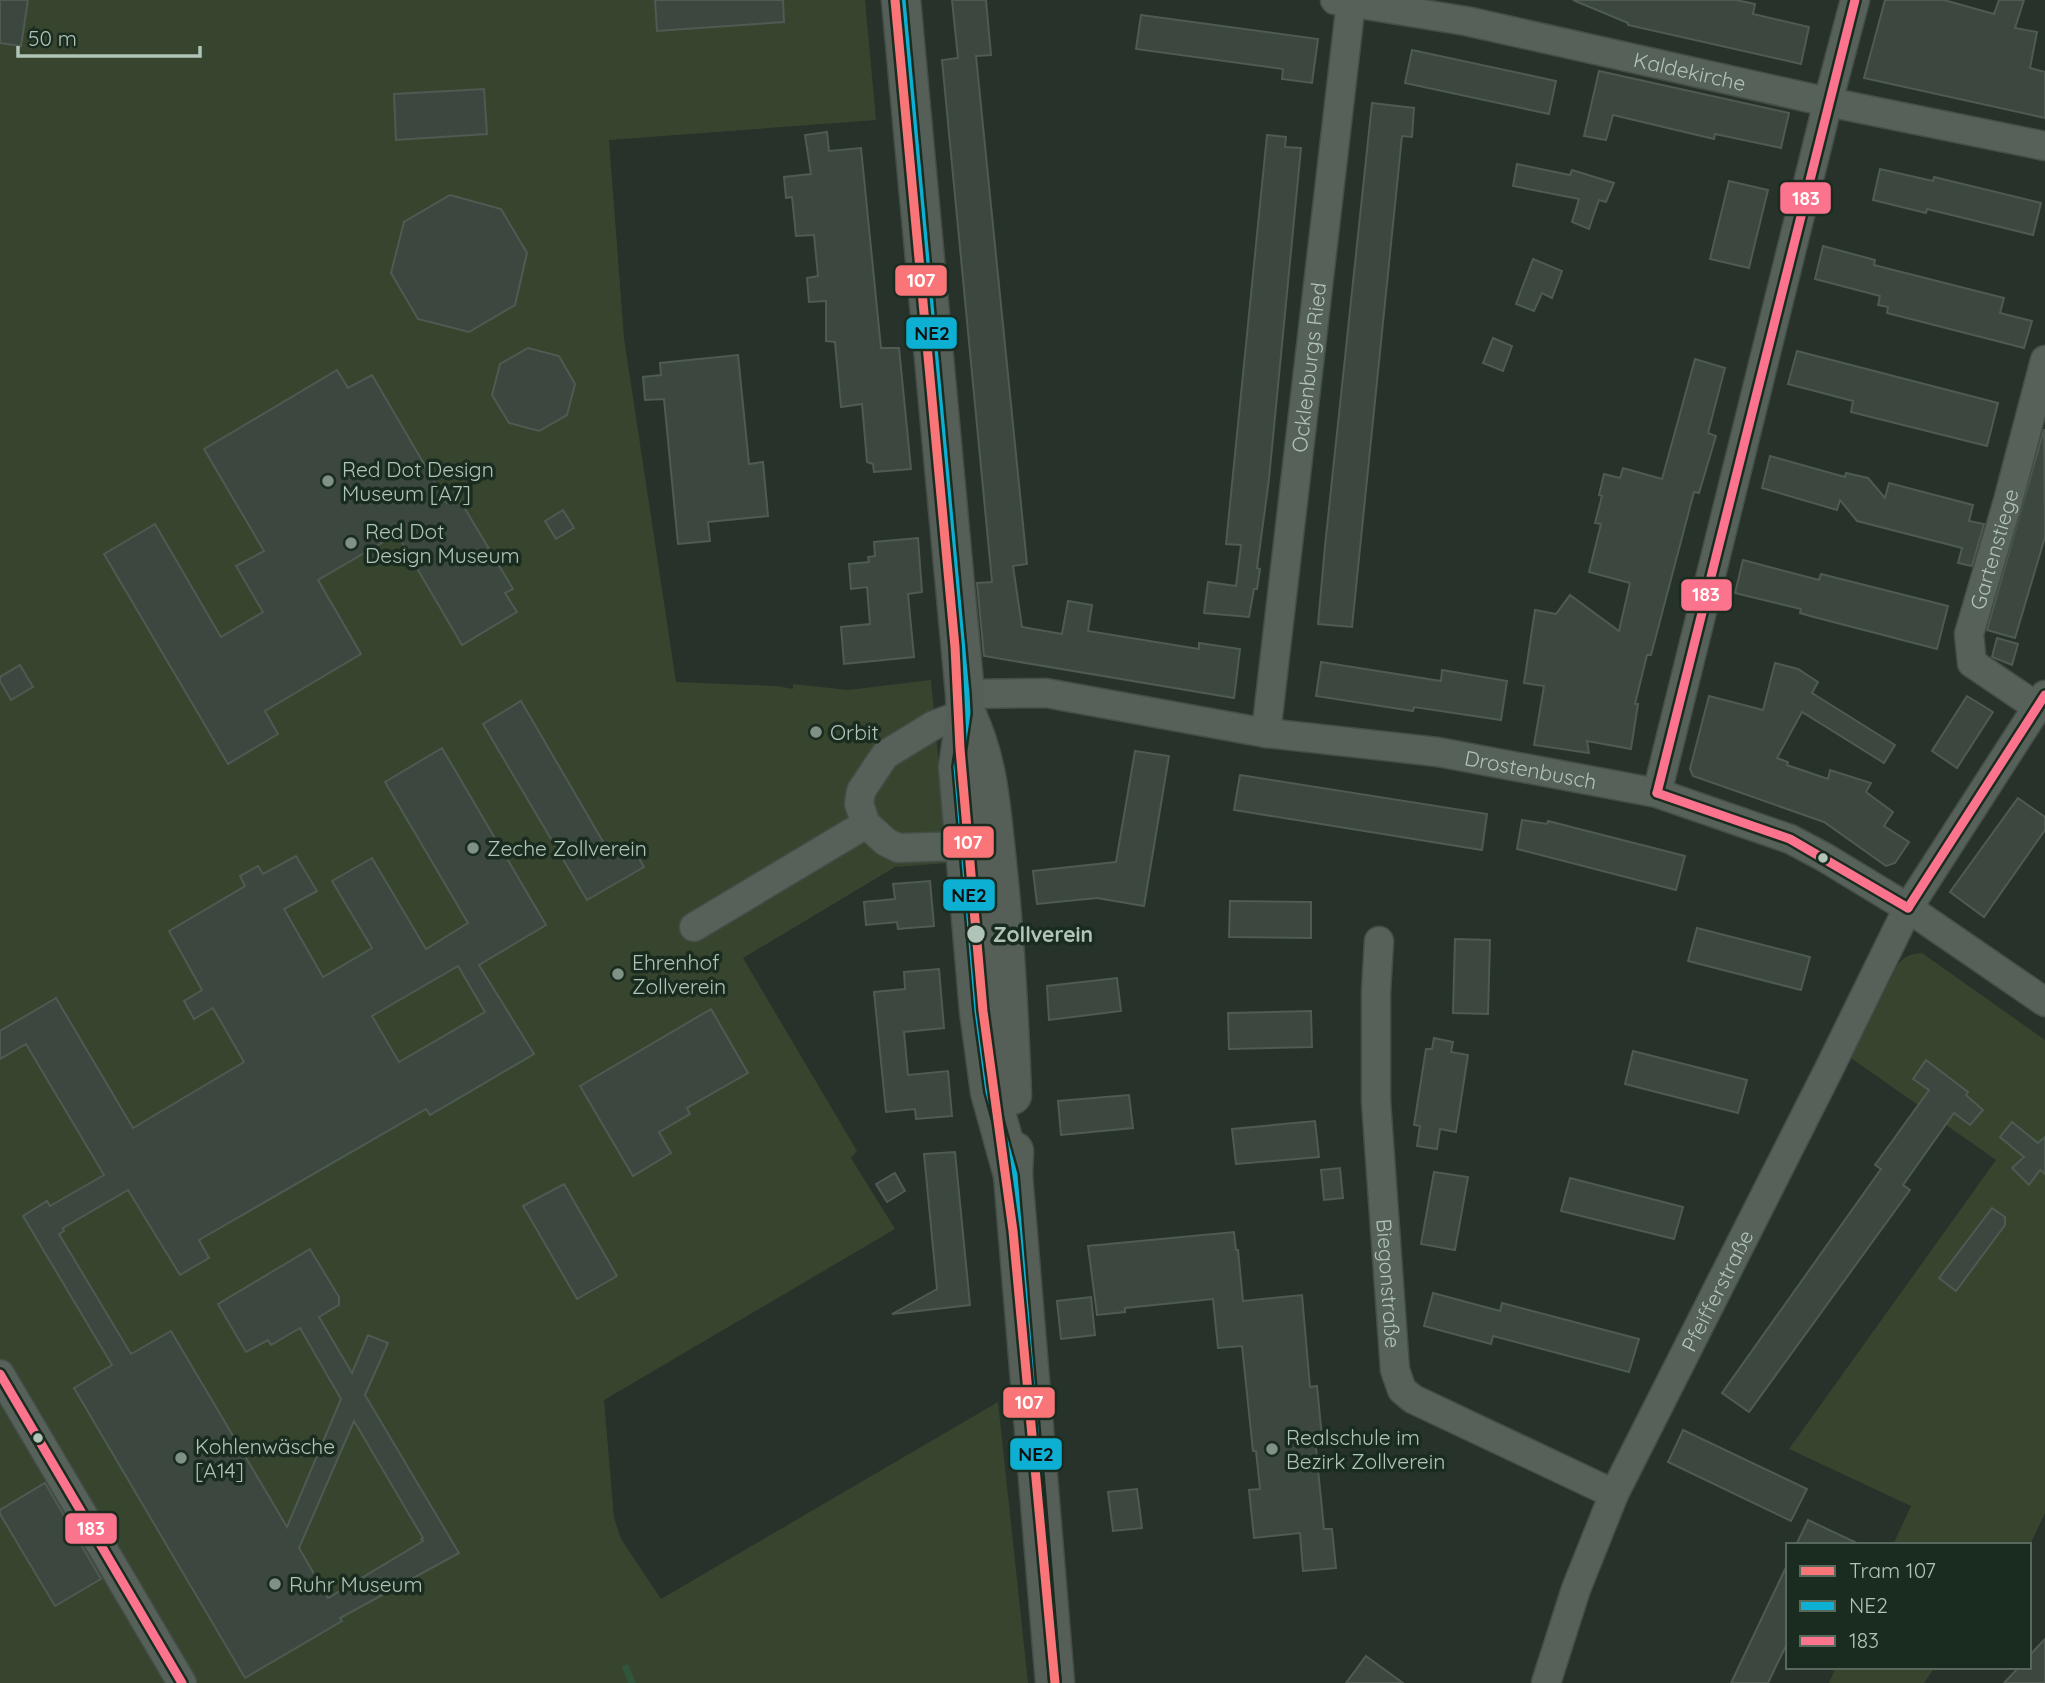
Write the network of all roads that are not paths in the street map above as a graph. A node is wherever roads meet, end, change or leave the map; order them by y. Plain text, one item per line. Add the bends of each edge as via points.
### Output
1 (901, 0) edge
2 (1855, 0) edge
3 (1343, 1) edge
4 (1828, 102) junction
5 (2045, 146) edge
6 (2045, 360) edge
7 (2041, 701) edge
8 (965, 703) junction
9 (1266, 733) junction
10 (1657, 793) junction
11 (866, 824) junction
12 (964, 846) junction
13 (1908, 908) junction
14 (694, 927) dead end
15 (1379, 941) dead end
16 (2045, 1002) edge
17 (1013, 1175) junction
18 (0, 1374) edge
19 (1614, 1494) junction
20 (182, 1683) edge
21 (1055, 1683) edge
22 (1546, 1683) edge

1 - 8 main road
2 - 4 street
3 - 4 street, Kaldekirche via 1466,21
3 - 9 street, Ocklenburgs Ried
4 - 5 street, Kaldekirche
4 - 10 street
6 - 7 street, Gartenstiege via 1969,634 1972,663
7 - 13 street, Pfeifferstraße
8 - 9 street, Drostenbusch via 1046,692
8 - 11 street, Drostenbusch via 885,755 862,791 859,804
8 - 12 main road via 958,767
8 - 17 main road via 986,770 1003,913
9 - 10 street, Drostenbusch via 1438,752
10 - 13 street, Drostenbusch via 1790,839
11 - 12 street via 898,848
11 - 14 street
12 - 17 main road via 990,1092
13 - 16 street, Drostenbusch
13 - 19 street, Pfeifferstraße
15 - 19 street, Biegonstraße via 1376,1101 1395,1370 1402,1390
17 - 21 main road
18 - 20 street
19 - 22 street, Pfeifferstraße via 1576,1589

